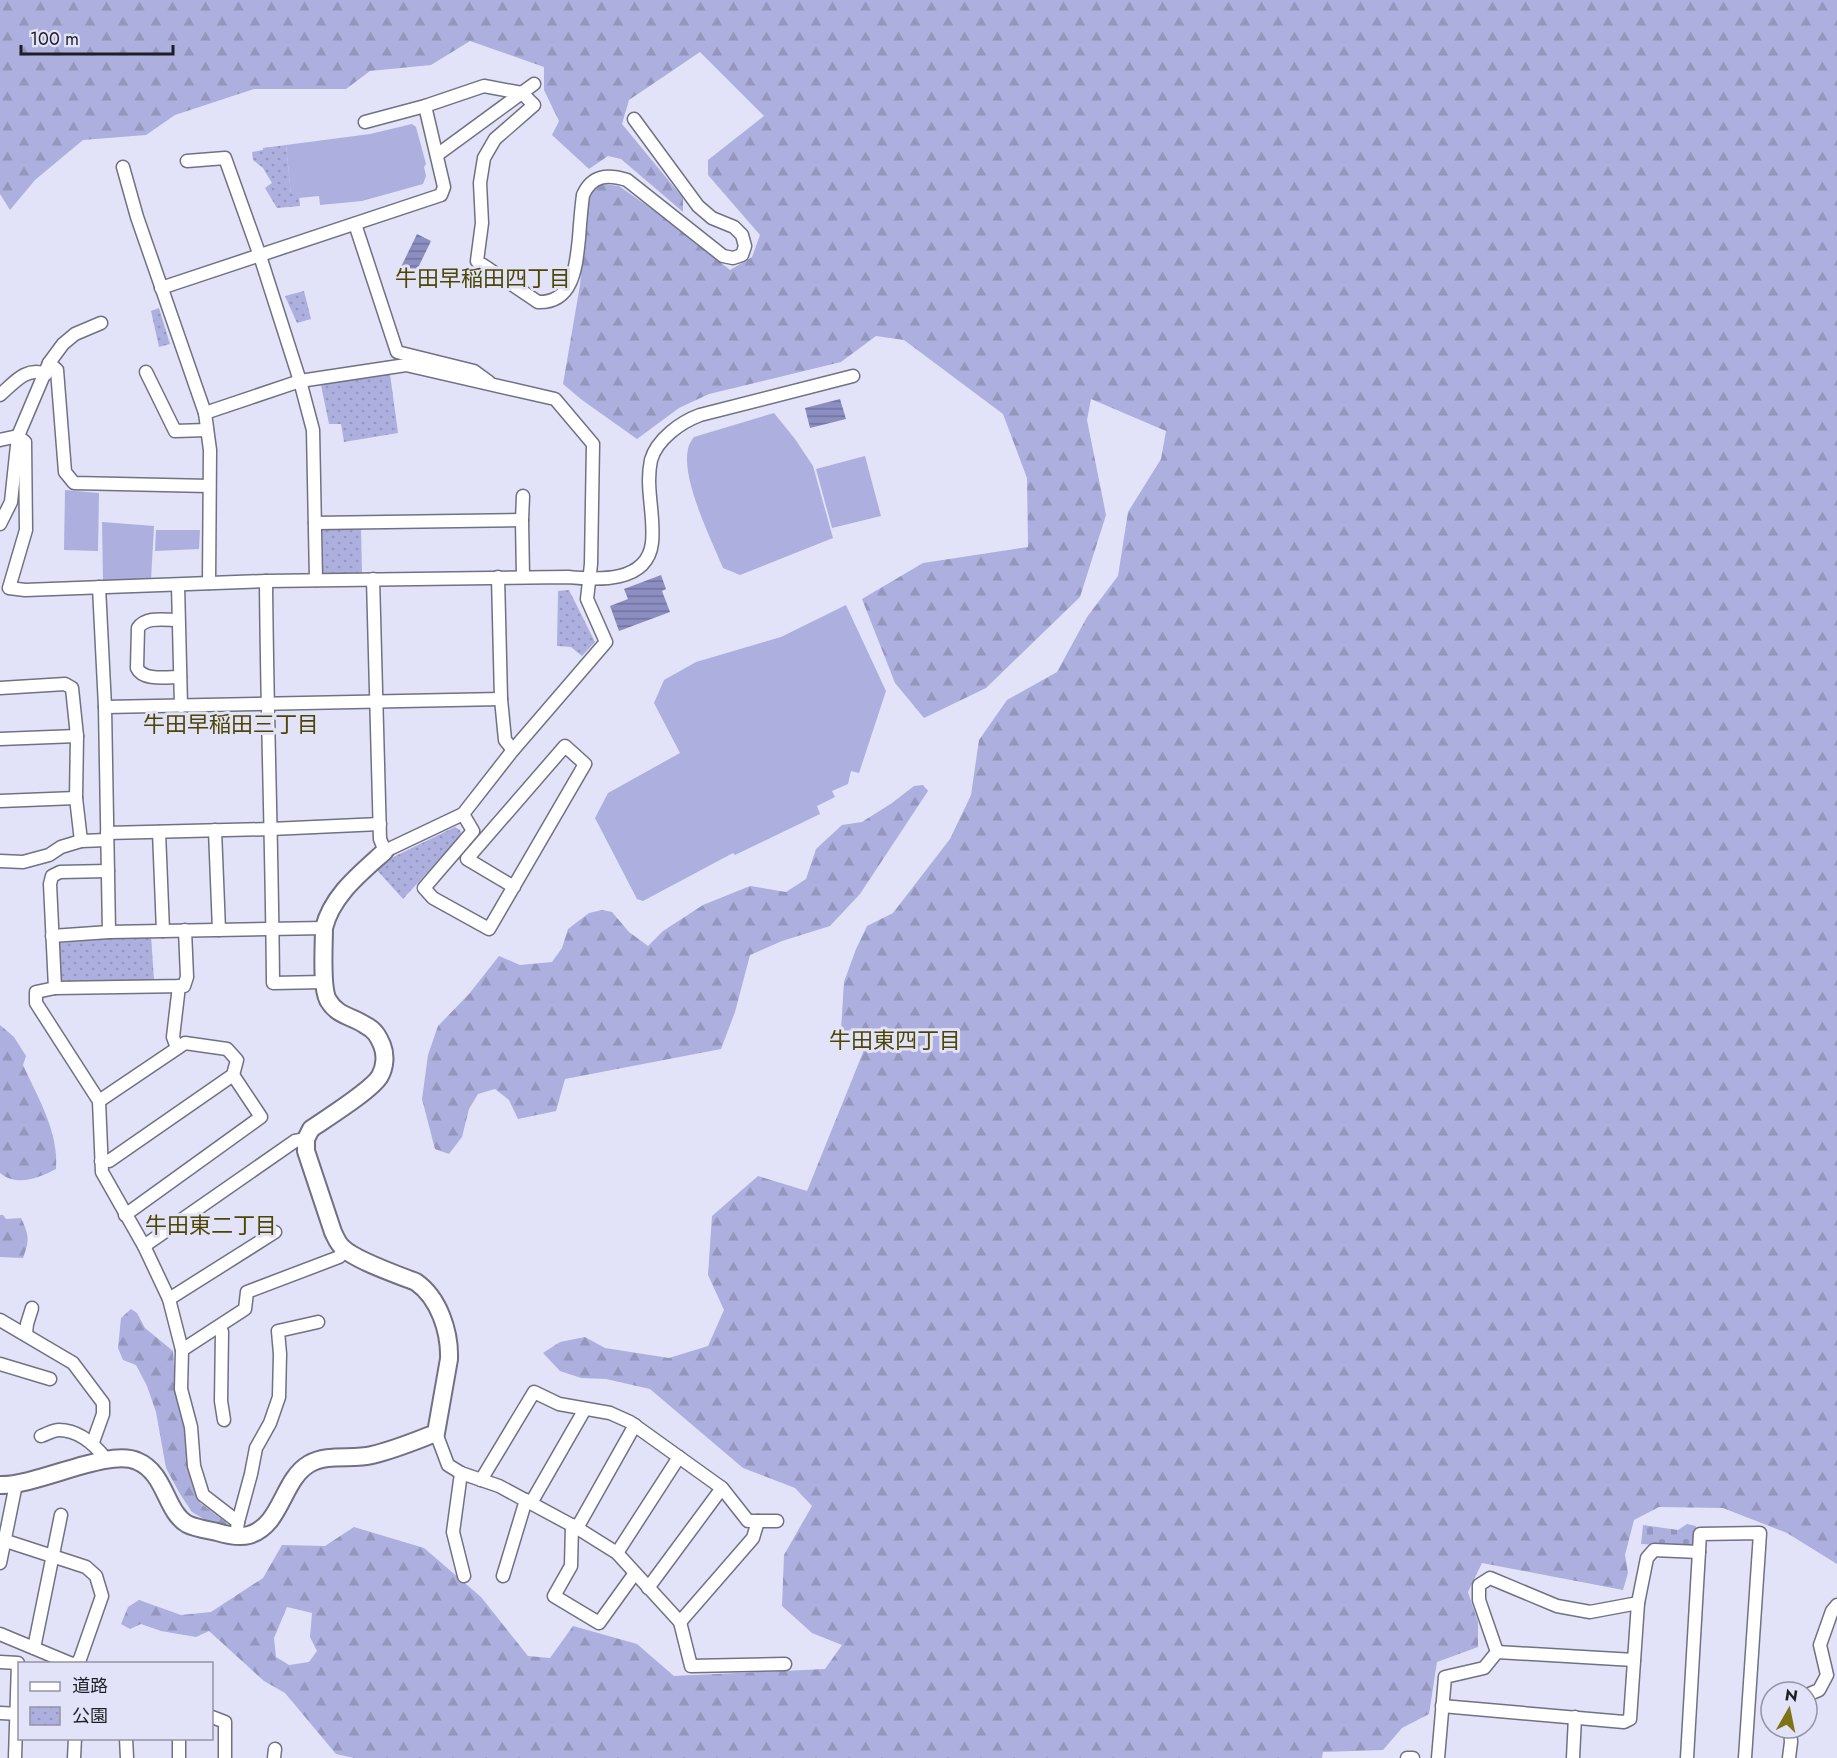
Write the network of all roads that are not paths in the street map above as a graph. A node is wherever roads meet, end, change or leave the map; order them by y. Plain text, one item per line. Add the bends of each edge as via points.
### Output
1 (534, 84) dead end
2 (522, 93) junction
3 (425, 106) junction
4 (634, 119) dead end
5 (365, 122) dead end
6 (437, 155) junction
7 (187, 160) dead end
8 (123, 167) dead end
9 (355, 224) junction
10 (260, 256) junction
11 (161, 288) junction
12 (101, 323) dead end
13 (47, 369) junction
14 (146, 372) dead end
15 (853, 376) dead end
16 (300, 381) junction
17 (492, 385) junction
18 (0, 394) edge
19 (205, 413) junction
20 (207, 430) junction
21 (18, 436) junction
22 (0, 440) edge
23 (209, 486) junction
24 (523, 496) dead end
25 (4, 511) edge
26 (522, 520) junction
27 (315, 523) junction
28 (0, 524) edge
29 (523, 577) junction
30 (498, 578) junction
31 (373, 579) junction
32 (589, 579) junction
33 (316, 580) junction
34 (266, 581) junction
35 (209, 584) junction
36 (177, 585) junction
37 (99, 587) junction
38 (178, 620) junction
39 (180, 677) junction
40 (0, 688) edge
41 (501, 699) junction
42 (375, 702) junction
43 (267, 705) junction
44 (181, 706) junction
45 (105, 707) junction
46 (77, 736) junction
47 (0, 739) edge
48 (513, 750) junction
49 (76, 798) junction
50 (0, 801) edge
51 (463, 814) junction
52 (380, 824) junction
53 (271, 829) junction
54 (215, 830) junction
55 (159, 832) junction
56 (107, 837) junction
57 (81, 842) junction
58 (384, 851) junction
59 (0, 861) edge
60 (108, 871) junction
61 (514, 887) junction
62 (324, 928) junction
63 (273, 929) junction
64 (185, 930) junction
65 (219, 930) junction
66 (163, 931) junction
67 (109, 932) junction
68 (52, 936) junction
69 (324, 982) junction
70 (179, 986) junction
71 (55, 988) junction
72 (177, 1048) junction
73 (232, 1075) junction
74 (99, 1101) junction
75 (306, 1139) junction
76 (100, 1161) junction
77 (125, 1215) junction
78 (275, 1232) dead end
79 (144, 1246) junction
80 (345, 1250) junction
81 (169, 1299) junction
82 (32, 1308) dead end
83 (0, 1320) edge
84 (318, 1322) dead end
85 (220, 1327) junction
86 (26, 1333) junction
87 (182, 1350) junction
88 (0, 1364) edge
89 (50, 1379) dead end
90 (585, 1409) junction
91 (224, 1420) dead end
92 (635, 1425) junction
93 (436, 1433) junction
94 (41, 1436) dead end
95 (93, 1442) junction
96 (679, 1457) junction
97 (106, 1459) junction
98 (460, 1473) junction
99 (482, 1480) junction
100 (8, 1484) edge
101 (722, 1488) junction
102 (529, 1501) junction
103 (62, 1515) dead end
104 (758, 1521) junction
105 (777, 1521) dead end
106 (575, 1526) junction
107 (237, 1529) junction
108 (6, 1541) junction
109 (1700, 1552) junction
110 (617, 1553) junction
111 (54, 1555) junction
112 (0, 1563) edge
113 (635, 1573) junction
114 (464, 1576) dead end
115 (503, 1576) dead end
116 (648, 1588) junction
117 (1638, 1603) junction
118 (1837, 1605) edge
119 (680, 1622) junction
120 (1832, 1629) edge
121 (0, 1634) edge
122 (34, 1648) junction
123 (1497, 1652) junction
124 (1634, 1660) junction
125 (0, 1662) edge
126 (69, 1662) edge
127 (76, 1662) edge
128 (785, 1664) dead end
129 (1819, 1690) edge
130 (1442, 1706) junction
131 (0, 1713) edge
132 (18, 1714) edge
133 (213, 1717) edge
134 (1575, 1718) junction
135 (75, 1740) edge
136 (126, 1740) edge
137 (179, 1740) edge
138 (1791, 1740) edge
139 (15, 1758) edge
140 (74, 1758) edge
141 (127, 1758) edge
142 (179, 1758) edge
143 (225, 1758) edge
144 (1407, 1758) edge
145 (1413, 1758) edge
146 (1438, 1758) edge
147 (1573, 1758) edge
148 (1687, 1758) edge
149 (1745, 1758) edge
150 (1789, 1758) edge

1 - 2 street
2 - 3 street via 484,86
2 - 4 street via 534,105 495,139 484,158 477,261 538,302 550,302 570,284 576,264 583,195 587,185 596,179 614,176 627,180 723,256 742,255 742,235 698,206
2 - 6 street
3 - 5 street
3 - 6 street
6 - 9 street via 444,187 441,195
7 - 10 street via 225,158
8 - 11 street
9 - 10 street
9 - 17 street via 397,352 474,371
10 - 11 street
10 - 16 street
11 - 19 street
12 - 13 street via 63,344
13 - 18 street via 24,374
13 - 21 street
13 - 23 street via 57,370 65,472 74,483
14 - 20 street via 175,431
15 - 32 street via 684,421 666,436 652,458 648,479 652,544 647,559 637,570 621,576
16 - 17 street via 406,365
16 - 19 street
16 - 27 street via 313,430
17 - 32 street via 555,399 593,444
19 - 20 street
20 - 23 street
21 - 22 street
21 - 25 street via 11,502
21 - 37 street via 25,442 26,530 9,588
23 - 35 street
24 - 26 street
25 - 28 street
26 - 27 street
26 - 29 street
27 - 33 street
29 - 30 street
29 - 32 street
30 - 31 street
30 - 41 street
31 - 33 street
31 - 42 street
32 - 48 street via 587,599 606,642
33 - 34 street
34 - 35 street
34 - 43 street
35 - 36 street
36 - 37 street
36 - 38 street
37 - 45 street
38 - 39 street
38 - 39 street via 140,624 137,668 145,676
39 - 44 street
40 - 46 street via 65,684 72,688
41 - 42 street
41 - 48 street via 505,740
42 - 43 street
42 - 52 street
43 - 44 street
43 - 53 street
44 - 45 street
45 - 56 street
46 - 47 street
46 - 49 street
48 - 51 street
49 - 50 street
49 - 57 street
51 - 58 street
51 - 61 street via 473,831 424,888 433,898 489,929
52 - 53 street
52 - 58 street
53 - 54 street
53 - 63 street
54 - 55 street
54 - 65 street
55 - 56 street
55 - 66 street
56 - 57 street
56 - 60 street
57 - 59 street via 23,862
58 - 62 street via 342,890
60 - 67 street
60 - 68 street via 60,872 52,876
61 - 61 street via 585,764 565,746 466,859
62 - 63 street
62 - 69 street
63 - 65 street
63 - 69 street via 273,983
64 - 65 street
64 - 66 street
64 - 70 street via 187,977 184,986
66 - 67 street
67 - 68 street
68 - 71 street
69 - 75 street via 326,998 335,1010 377,1034 384,1051 384,1066 374,1084 312,1129
70 - 71 street
70 - 72 street via 173,1037
71 - 74 street via 36,992 36,1003
72 - 73 street via 185,1043 227,1049 237,1060
72 - 74 street
73 - 76 street via 109,1161
73 - 77 street via 261,1117
74 - 76 street
75 - 79 street via 295,1141
75 - 80 street via 306,1151 333,1232
76 - 77 street
77 - 79 street
78 - 81 street
79 - 81 street
80 - 85 street via 339,1257 247,1292 245,1309
80 - 93 street via 416,1282 434,1300 449,1347
81 - 87 street
82 - 86 street
83 - 86 street
84 - 107 street via 278,1332 279,1396 256,1448
85 - 87 street
85 - 91 street
86 - 95 street via 73,1363 103,1403
87 - 107 street via 181,1389 191,1427 194,1466 203,1495
88 - 89 street
90 - 92 street via 610,1413
90 - 99 street via 559,1404 534,1392
90 - 102 street
92 - 96 street
92 - 106 street
93 - 98 street via 448,1465
93 - 107 street via 370,1456 324,1459 309,1464 262,1529 248,1536
94 - 95 street via 57,1430 69,1431
95 - 97 street
96 - 101 street
96 - 110 street
97 - 100 street
97 - 107 street via 135,1459 147,1465 176,1513 188,1524
98 - 99 street
98 - 114 street via 453,1532
99 - 102 street
100 - 108 street
101 - 104 street via 748,1521
101 - 116 street
102 - 106 street
102 - 115 street
103 - 111 street
104 - 105 street
104 - 119 street via 753,1538
106 - 110 street
106 - 113 street via 571,1566 554,1596 599,1623
108 - 111 street
108 - 112 street
109 - 117 street via 1654,1550 1647,1558
109 - 148 street
109 - 149 street via 1700,1534 1760,1533
110 - 113 street
111 - 122 street
111 - 127 street via 86,1566 96,1576 102,1596
113 - 116 street
116 - 119 street
117 - 123 street via 1590,1612 1557,1606 1490,1578 1479,1585 1479,1600
117 - 124 street
118 - 120 street via 1832,1611
119 - 128 street via 691,1666
120 - 129 street via 1820,1645 1827,1675
121 - 122 street
122 - 126 street
123 - 124 street
123 - 130 street via 1484,1668 1445,1677
124 - 134 street via 1630,1719 1624,1722
125 - 132 street via 18,1663
130 - 134 street
130 - 146 street
131 - 132 street
132 - 139 street
133 - 143 street via 225,1722
134 - 147 street
135 - 140 street
136 - 141 street
137 - 142 street
138 - 150 street
144 - 145 street

